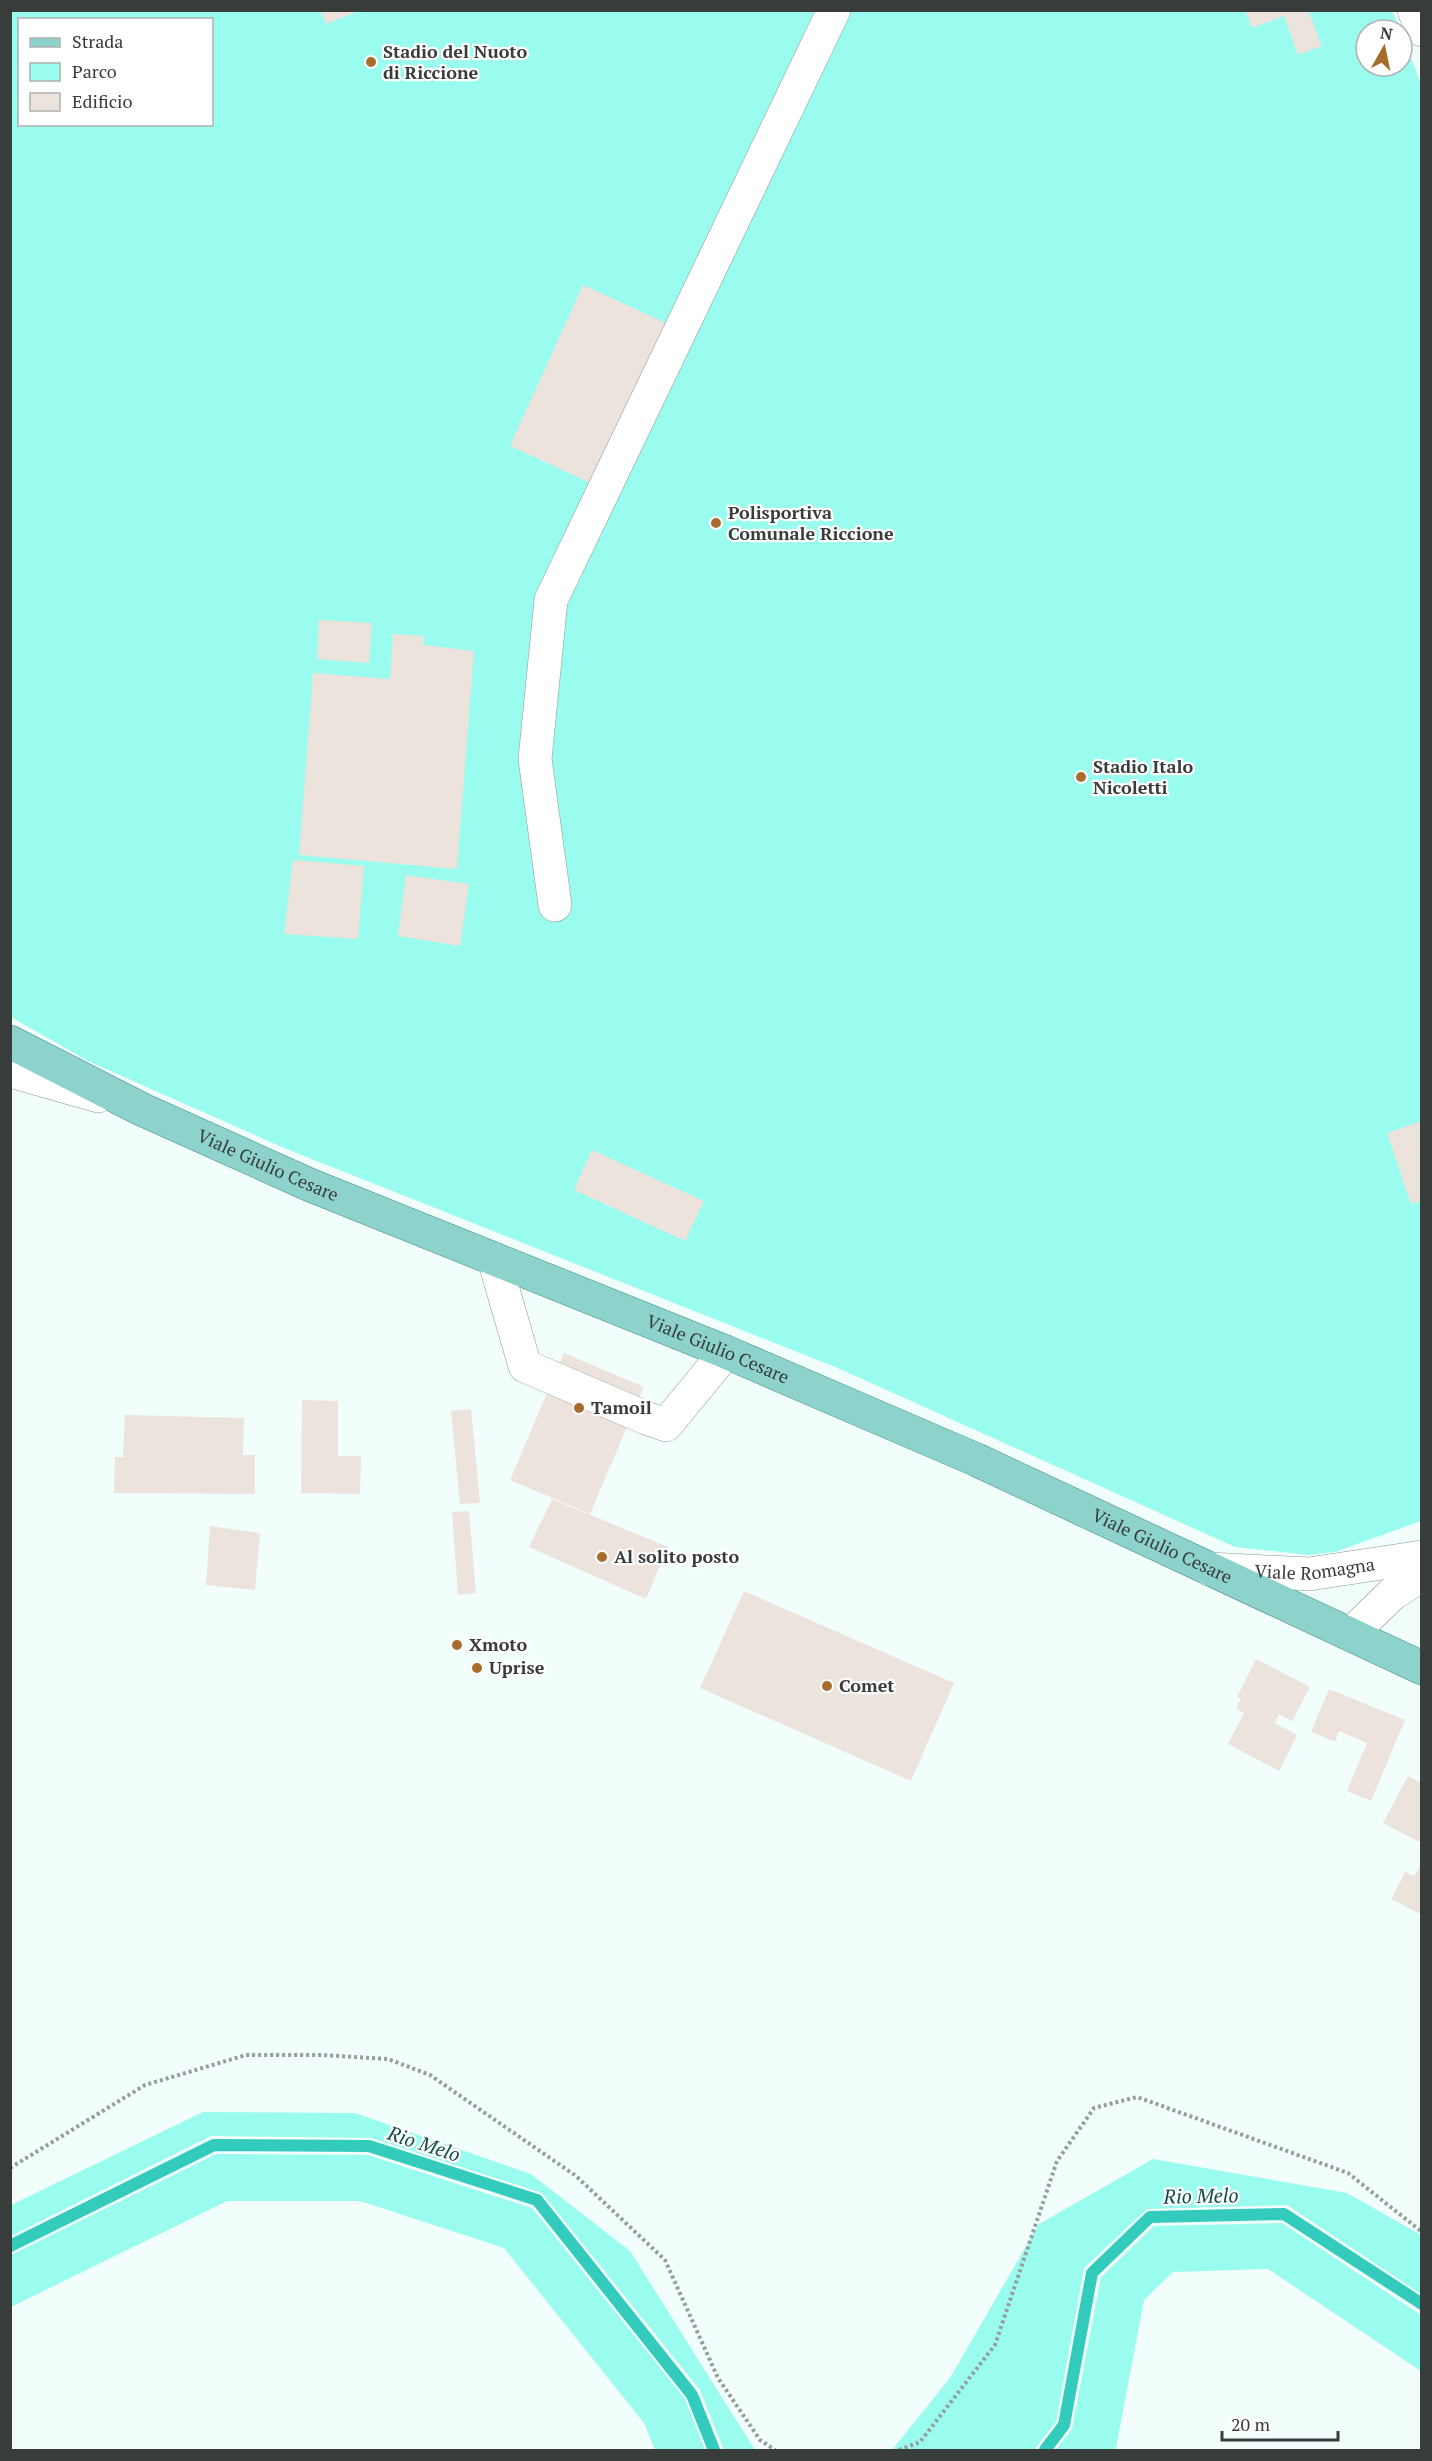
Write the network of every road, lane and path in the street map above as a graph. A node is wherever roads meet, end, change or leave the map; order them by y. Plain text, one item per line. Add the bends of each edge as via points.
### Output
1 (834, 10) edge
2 (1414, 10) edge
3 (1422, 30) edge
4 (555, 905) dead end
5 (10, 1042) edge
6 (10, 1071) edge
7 (141, 1109) junction
8 (494, 1259) junction
9 (726, 1353) junction
10 (1422, 1557) edge
11 (1207, 1569) junction
12 (1422, 1575) edge
13 (1351, 1634) junction
14 (1422, 1668) edge
15 (10, 2168) edge
16 (1422, 2232) edge
17 (775, 2451) edge
18 (899, 2451) edge

1 - 4 street via 551,600 535,759
2 - 3 street
5 - 7 main road, Viale Giulio Cesare
6 - 7 street
7 - 8 main road, Viale Giulio Cesare via 310,1185
8 - 9 main road, Viale Giulio Cesare
8 - 9 street via 525,1366 646,1418 666,1425
9 - 11 main road, Viale Giulio Cesare via 977,1460
10 - 11 street, Viale Romagna via 1309,1574
11 - 13 main road, Viale Giulio Cesare
12 - 13 street, Viale Romagna via 1392,1594
13 - 14 main road, Viale Giulio Cesare
15 - 17 path via 145,2085 246,2055 388,2059 430,2075 576,2176 665,2260 718,2378 760,2440
16 - 18 path via 1348,2173 1137,2097 1094,2108 1057,2161 995,2345 920,2442

